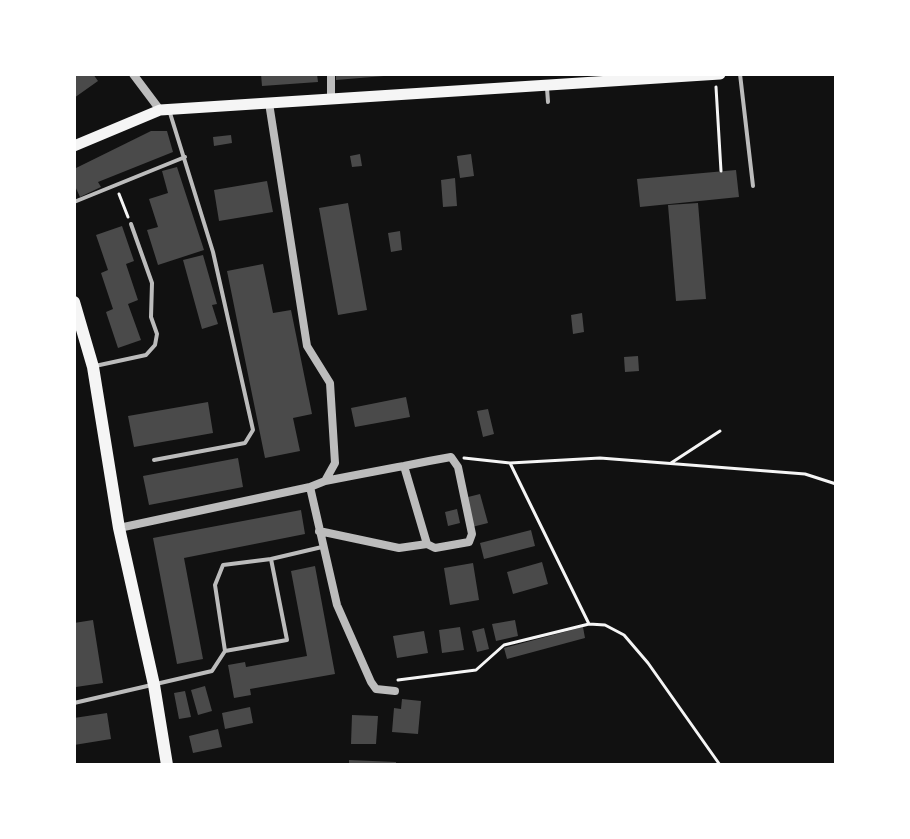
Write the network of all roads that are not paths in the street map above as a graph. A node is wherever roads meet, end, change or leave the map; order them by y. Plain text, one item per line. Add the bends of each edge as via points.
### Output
1 (133, 74) edge
2 (331, 74) edge
3 (720, 74) edge
4 (740, 74) edge
5 (547, 85) junction
6 (331, 99) junction
7 (548, 102) dead end
8 (269, 103) junction
9 (165, 111) junction
10 (74, 146) edge
11 (185, 157) junction
12 (753, 186) dead end
13 (74, 202) edge
14 (131, 224) road end
15 (74, 302) edge
16 (93, 367) junction
17 (154, 460) dead end
18 (404, 466) junction
19 (325, 481) junction
20 (310, 487) junction
21 (119, 528) junction
22 (319, 531) junction
23 (427, 544) junction
24 (322, 547) junction
25 (271, 559) junction
26 (225, 651) junction
27 (154, 685) junction
28 (395, 691) dead end
29 (74, 703) edge
30 (167, 765) edge

1 - 9 street
2 - 6 street
3 - 5 main road
4 - 12 lane
5 - 6 main road
5 - 7 lane
6 - 8 main road
8 - 9 main road
8 - 19 street via 307,346 330,383 336,448
9 - 10 main road
9 - 11 lane
11 - 13 lane
11 - 17 lane via 228,311 253,430 245,443
14 - 16 lane via 152,283 155,345 146,355
15 - 16 main road
16 - 21 main road
18 - 19 street
18 - 23 street
18 - 23 street via 451,457 458,467 472,534 469,542 435,548
19 - 20 street
20 - 21 street
20 - 22 street
21 - 27 main road
22 - 23 street via 399,548
22 - 24 street
24 - 25 lane
24 - 28 street via 337,605 371,682 376,689
25 - 26 lane via 223,565 215,585
25 - 26 lane via 287,640
26 - 27 lane via 212,671
27 - 29 lane
27 - 30 main road

